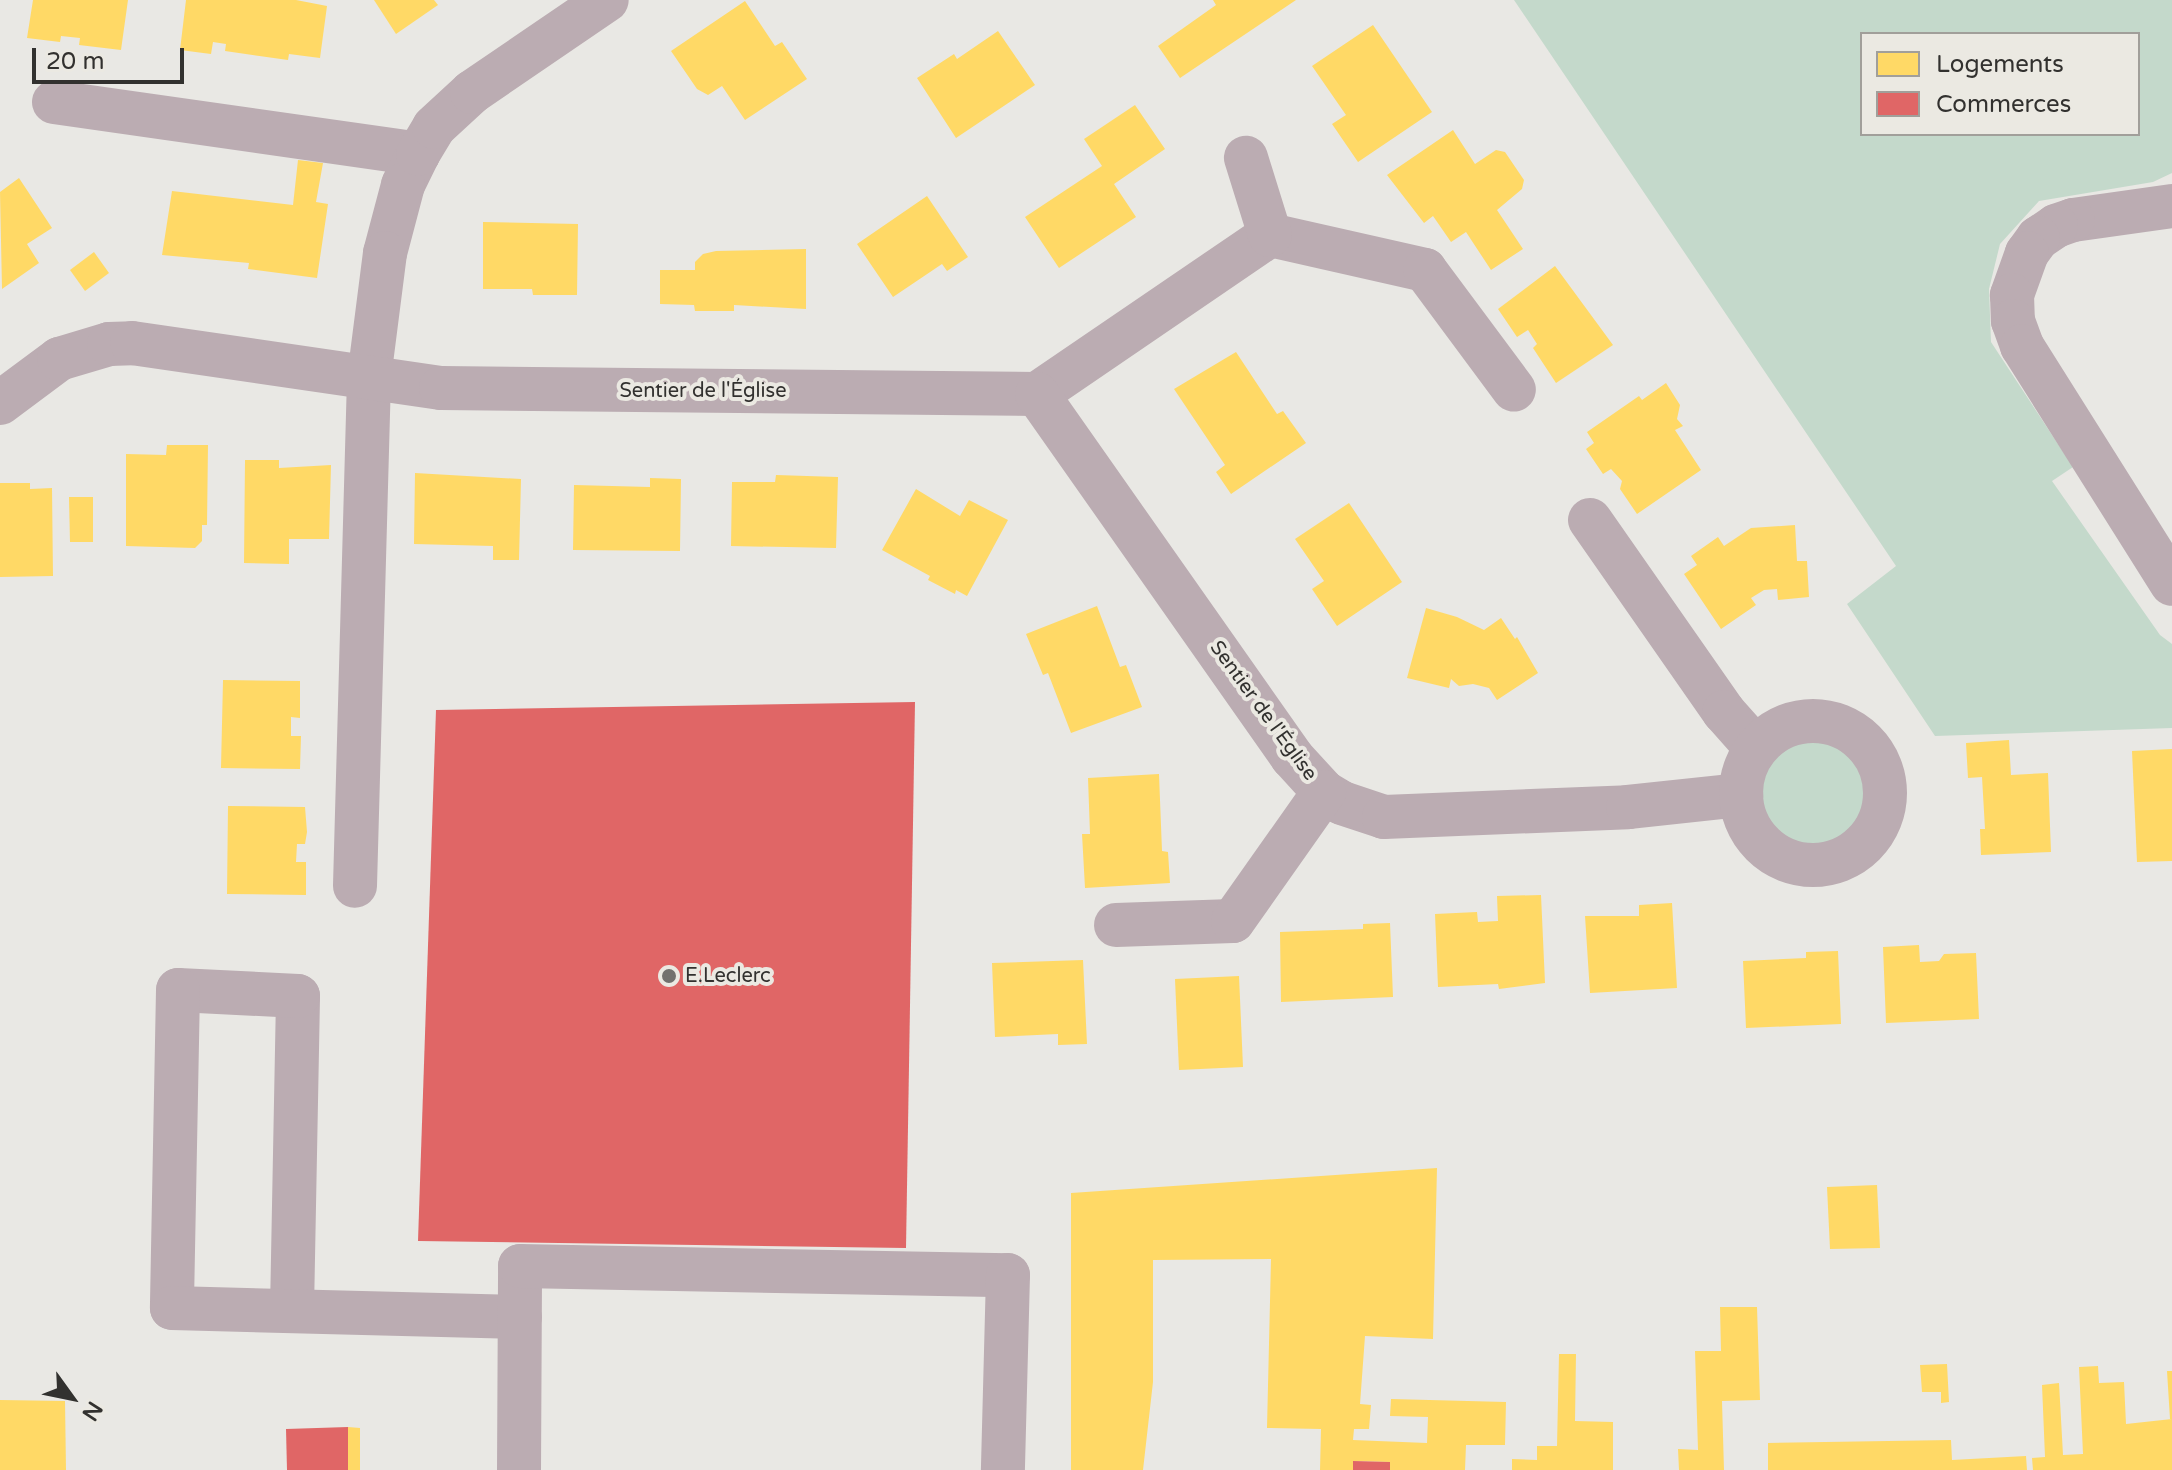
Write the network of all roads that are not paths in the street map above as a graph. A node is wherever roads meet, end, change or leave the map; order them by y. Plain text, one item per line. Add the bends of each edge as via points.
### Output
1 (607, 0) edge
2 (54, 102) dead end
3 (418, 154) junction
4 (1246, 158) dead end
5 (2172, 206) edge
6 (1270, 235) junction
7 (369, 378) junction
8 (1514, 390) dead end
9 (1037, 394) junction
10 (0, 403) edge
11 (1590, 520) dead end
12 (2172, 584) edge
13 (1756, 748) junction
14 (1324, 792) junction
15 (1741, 795) junction
16 (355, 886) dead end
17 (1116, 925) dead end
18 (292, 1310) junction
19 (520, 1317) junction
20 (519, 1470) edge
21 (1003, 1470) edge

1 - 3 street via 472,92 434,127
2 - 3 street
3 - 7 street via 403,185 385,253
4 - 6 street
5 - 12 street via 2056,226 2027,253 2012,295 2013,321 2022,346
6 - 8 street via 1425,270
6 - 9 street
7 - 9 street, Sentier de l'Église via 483,390
7 - 10 street, Sentier de l'Église via 109,344 59,359
7 - 16 street
9 - 14 street, Sentier de l'Église via 1292,757
11 - 13 street via 1724,712
13 - 15 street via 1744,771
13 - 15 street via 1798,722 1848,729 1881,766 1886,799 1882,816 1875,832 1851,856 1802,866 1771,853 1758,841
14 - 15 street, Sentier de l'Église via 1384,817 1628,807
14 - 17 street, Sentier de l'Église via 1233,921
18 - 18 street via 298,996 178,990 172,1308
18 - 19 street
19 - 20 street
19 - 21 street via 520,1266 1008,1275

